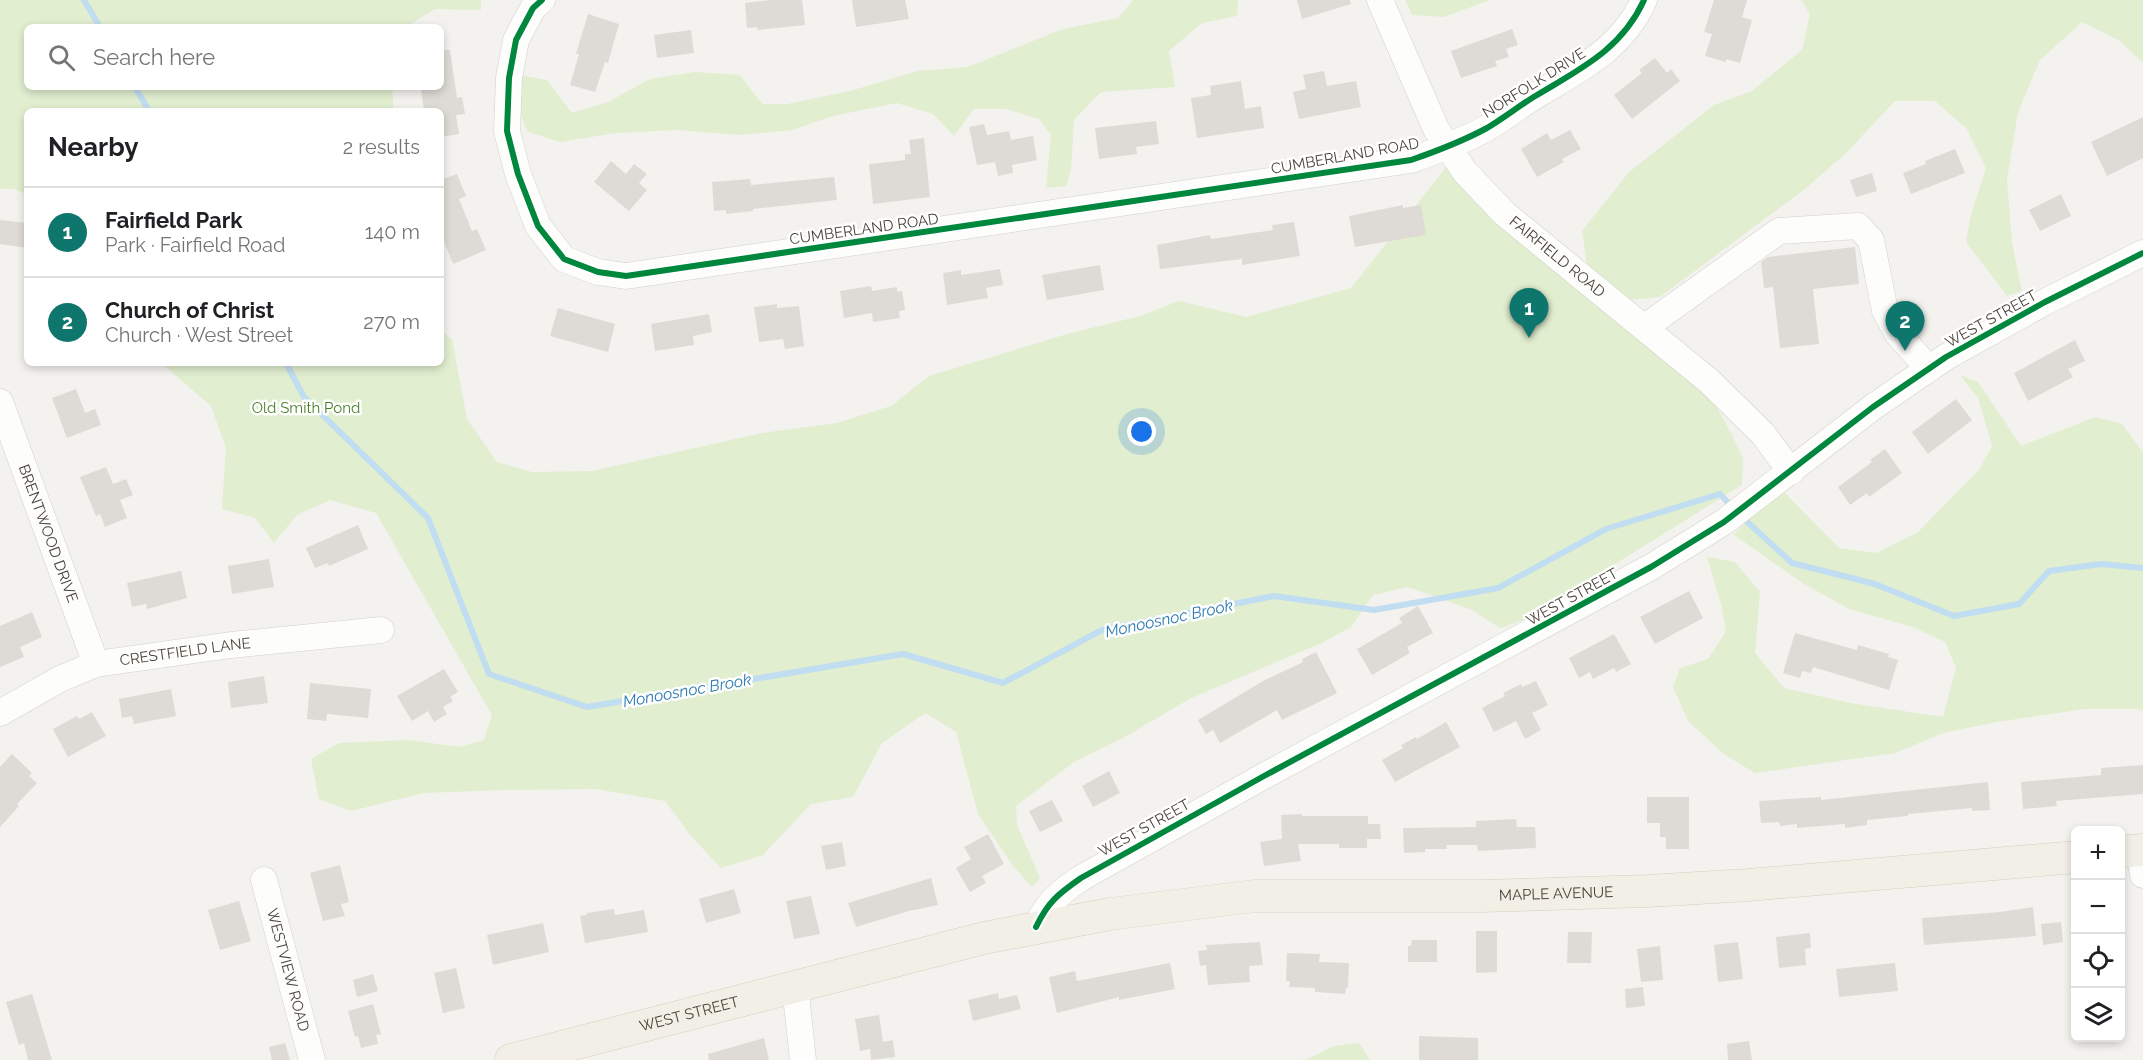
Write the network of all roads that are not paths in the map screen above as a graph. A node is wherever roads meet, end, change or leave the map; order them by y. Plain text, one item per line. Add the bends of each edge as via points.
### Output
1 (542, 0) edge
2 (1380, 0) edge
3 (1644, 0) edge
4 (1448, 147) junction
5 (2143, 253) edge
6 (1645, 327) junction
7 (1929, 369) junction
8 (0, 402) edge
9 (1791, 472) junction
10 (381, 630) dead end
11 (96, 664) junction
12 (0, 712) edge
13 (2071, 856) edge
14 (264, 880) dead end
15 (1036, 927) junction
16 (795, 986) junction
17 (312, 1060) edge
18 (511, 1060) edge
19 (803, 1060) edge

1 - 4 street, CUMBERLAND ROAD via 533,8 516,40 509,78 507,131 538,226 564,259 610,275 626,276 1411,160
2 - 4 street, FAIRFIELD ROAD via 1436,129
3 - 4 street, NORFOLK DRIVE via 1636,17 1602,55 1487,128
4 - 6 street, FAIRFIELD ROAD via 1465,172 1505,214
5 - 7 street, WEST STREET via 2045,302
6 - 7 street via 1779,231 1858,226 1871,240 1885,311 1897,333
6 - 9 street, FAIRFIELD ROAD via 1747,418
7 - 9 street, WEST STREET
8 - 11 street, BRENTWOOD DRIVE
9 - 15 street, WEST STREET via 1724,522 1651,567 1081,878 1045,908
10 - 11 street, CRESTFIELD LANE
11 - 12 street, CRESTFIELD LANE
13 - 15 main road, MAPLE AVENUE via 1648,891 1255,896 1153,907
14 - 17 street, WESTVIEW ROAD
15 - 16 main road, WEST STREET
16 - 18 main road, WEST STREET
16 - 19 street

